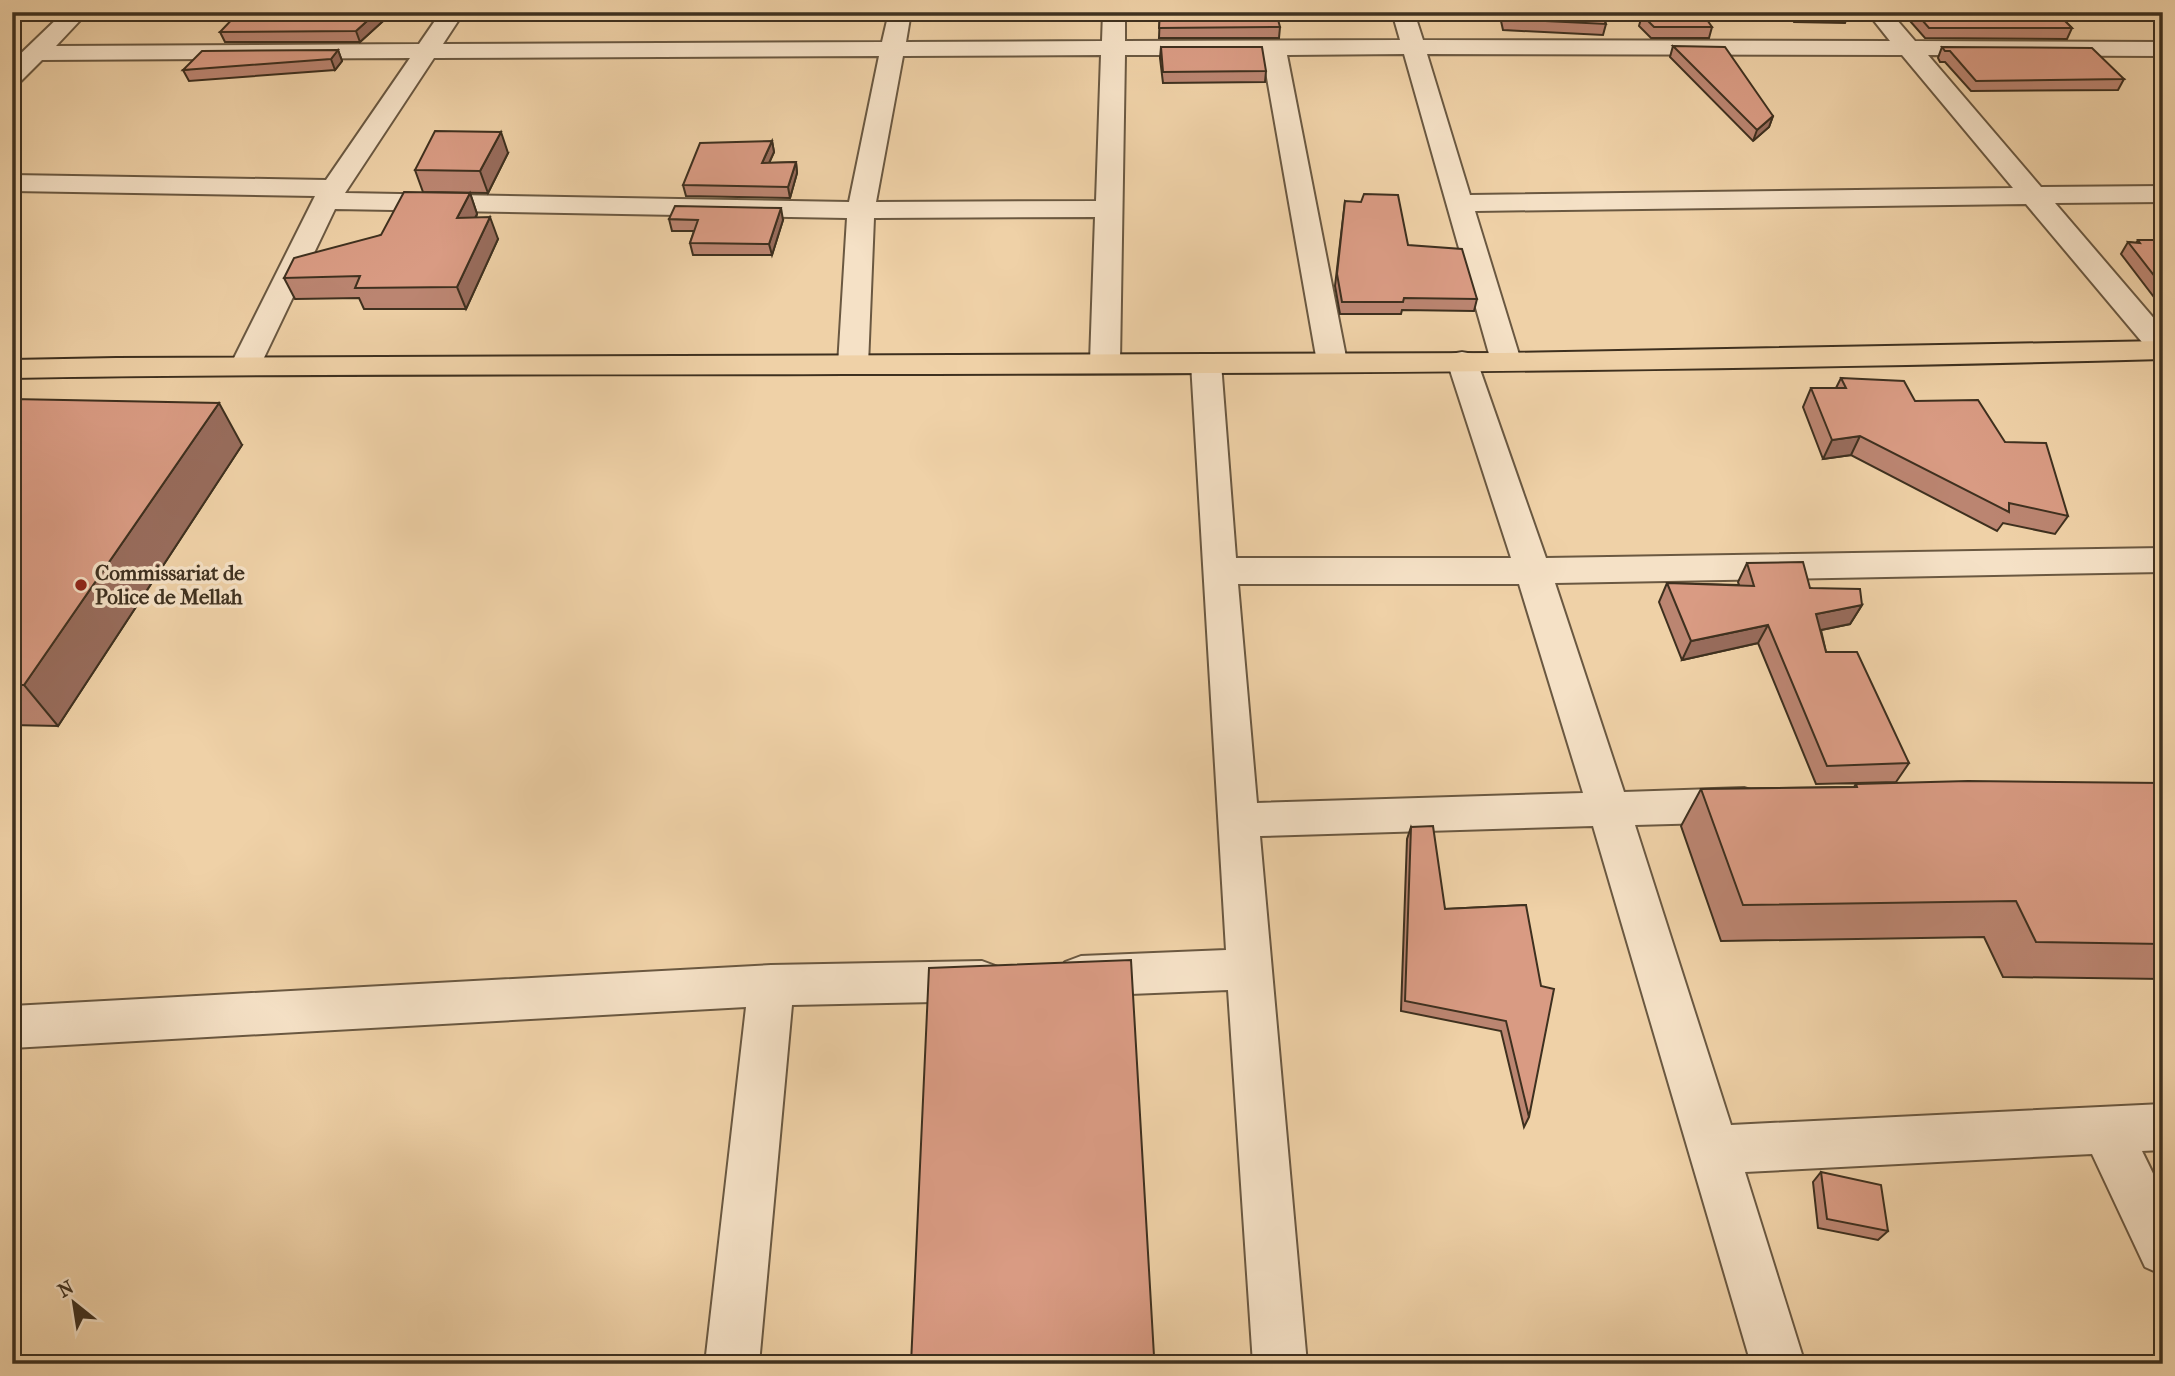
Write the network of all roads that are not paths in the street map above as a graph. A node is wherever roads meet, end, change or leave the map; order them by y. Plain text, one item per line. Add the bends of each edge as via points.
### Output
1 (77, 12) edge
2 (453, 12) edge
3 (900, 12) edge
4 (1114, 12) edge
5 (1403, 12) edge
6 (1878, 12) edge
7 (1414, 47) junction
8 (1274, 49) junction
9 (2163, 49) edge
10 (1113, 50) junction
11 (892, 51) junction
12 (1911, 51) junction
13 (426, 52) junction
14 (36, 53) junction
15 (12, 76) edge
16 (12, 183) edge
17 (2163, 194) edge
18 (330, 195) junction
19 (2033, 195) junction
20 (1459, 203) junction
21 (1109, 209) junction
22 (861, 210) junction
23 (2163, 349) edge
24 (1462, 361) junction
25 (1506, 361) junction
26 (1105, 362) junction
27 (1332, 362) junction
28 (1206, 363) junction
29 (246, 364) junction
30 (853, 365) junction
31 (12, 369) edge
32 (2163, 560) edge
33 (1219, 570) junction
34 (1534, 570) junction
35 (1776, 804) edge
36 (1610, 809) junction
37 (1239, 820) junction
38 (1250, 969) junction
39 (771, 985) junction
40 (12, 1027) edge
41 (2163, 1127) edge
42 (2105, 1129) junction
43 (1714, 1150) junction
44 (2163, 1249) edge
45 (732, 1364) edge
46 (1280, 1364) edge
47 (1778, 1364) edge

1 - 14 street
2 - 13 street
3 - 11 street
4 - 10 street
5 - 7 street
6 - 12 street
7 - 8 street
7 - 12 street
7 - 20 street
8 - 10 street
8 - 27 street
9 - 12 street
10 - 11 street
10 - 21 street
11 - 13 street
11 - 22 street
12 - 19 street
13 - 14 street
13 - 18 street
14 - 15 street
16 - 18 street
17 - 19 street
18 - 22 street
18 - 29 street
19 - 20 street
19 - 23 street
20 - 25 street
21 - 22 street
21 - 26 street
22 - 30 street
23 - 25 main road via 1841,360
24 - 25 main road
24 - 27 main road
24 - 34 street
26 - 28 main road
26 - 30 main road
27 - 28 main road
28 - 33 street
29 - 30 main road
29 - 31 main road
32 - 34 street
33 - 34 street
33 - 37 street
34 - 36 street
35 - 36 street
36 - 37 street
36 - 43 street
37 - 38 street
38 - 39 street
38 - 46 street
39 - 40 street
39 - 45 street
41 - 42 street
42 - 43 street
42 - 44 street
43 - 47 street

